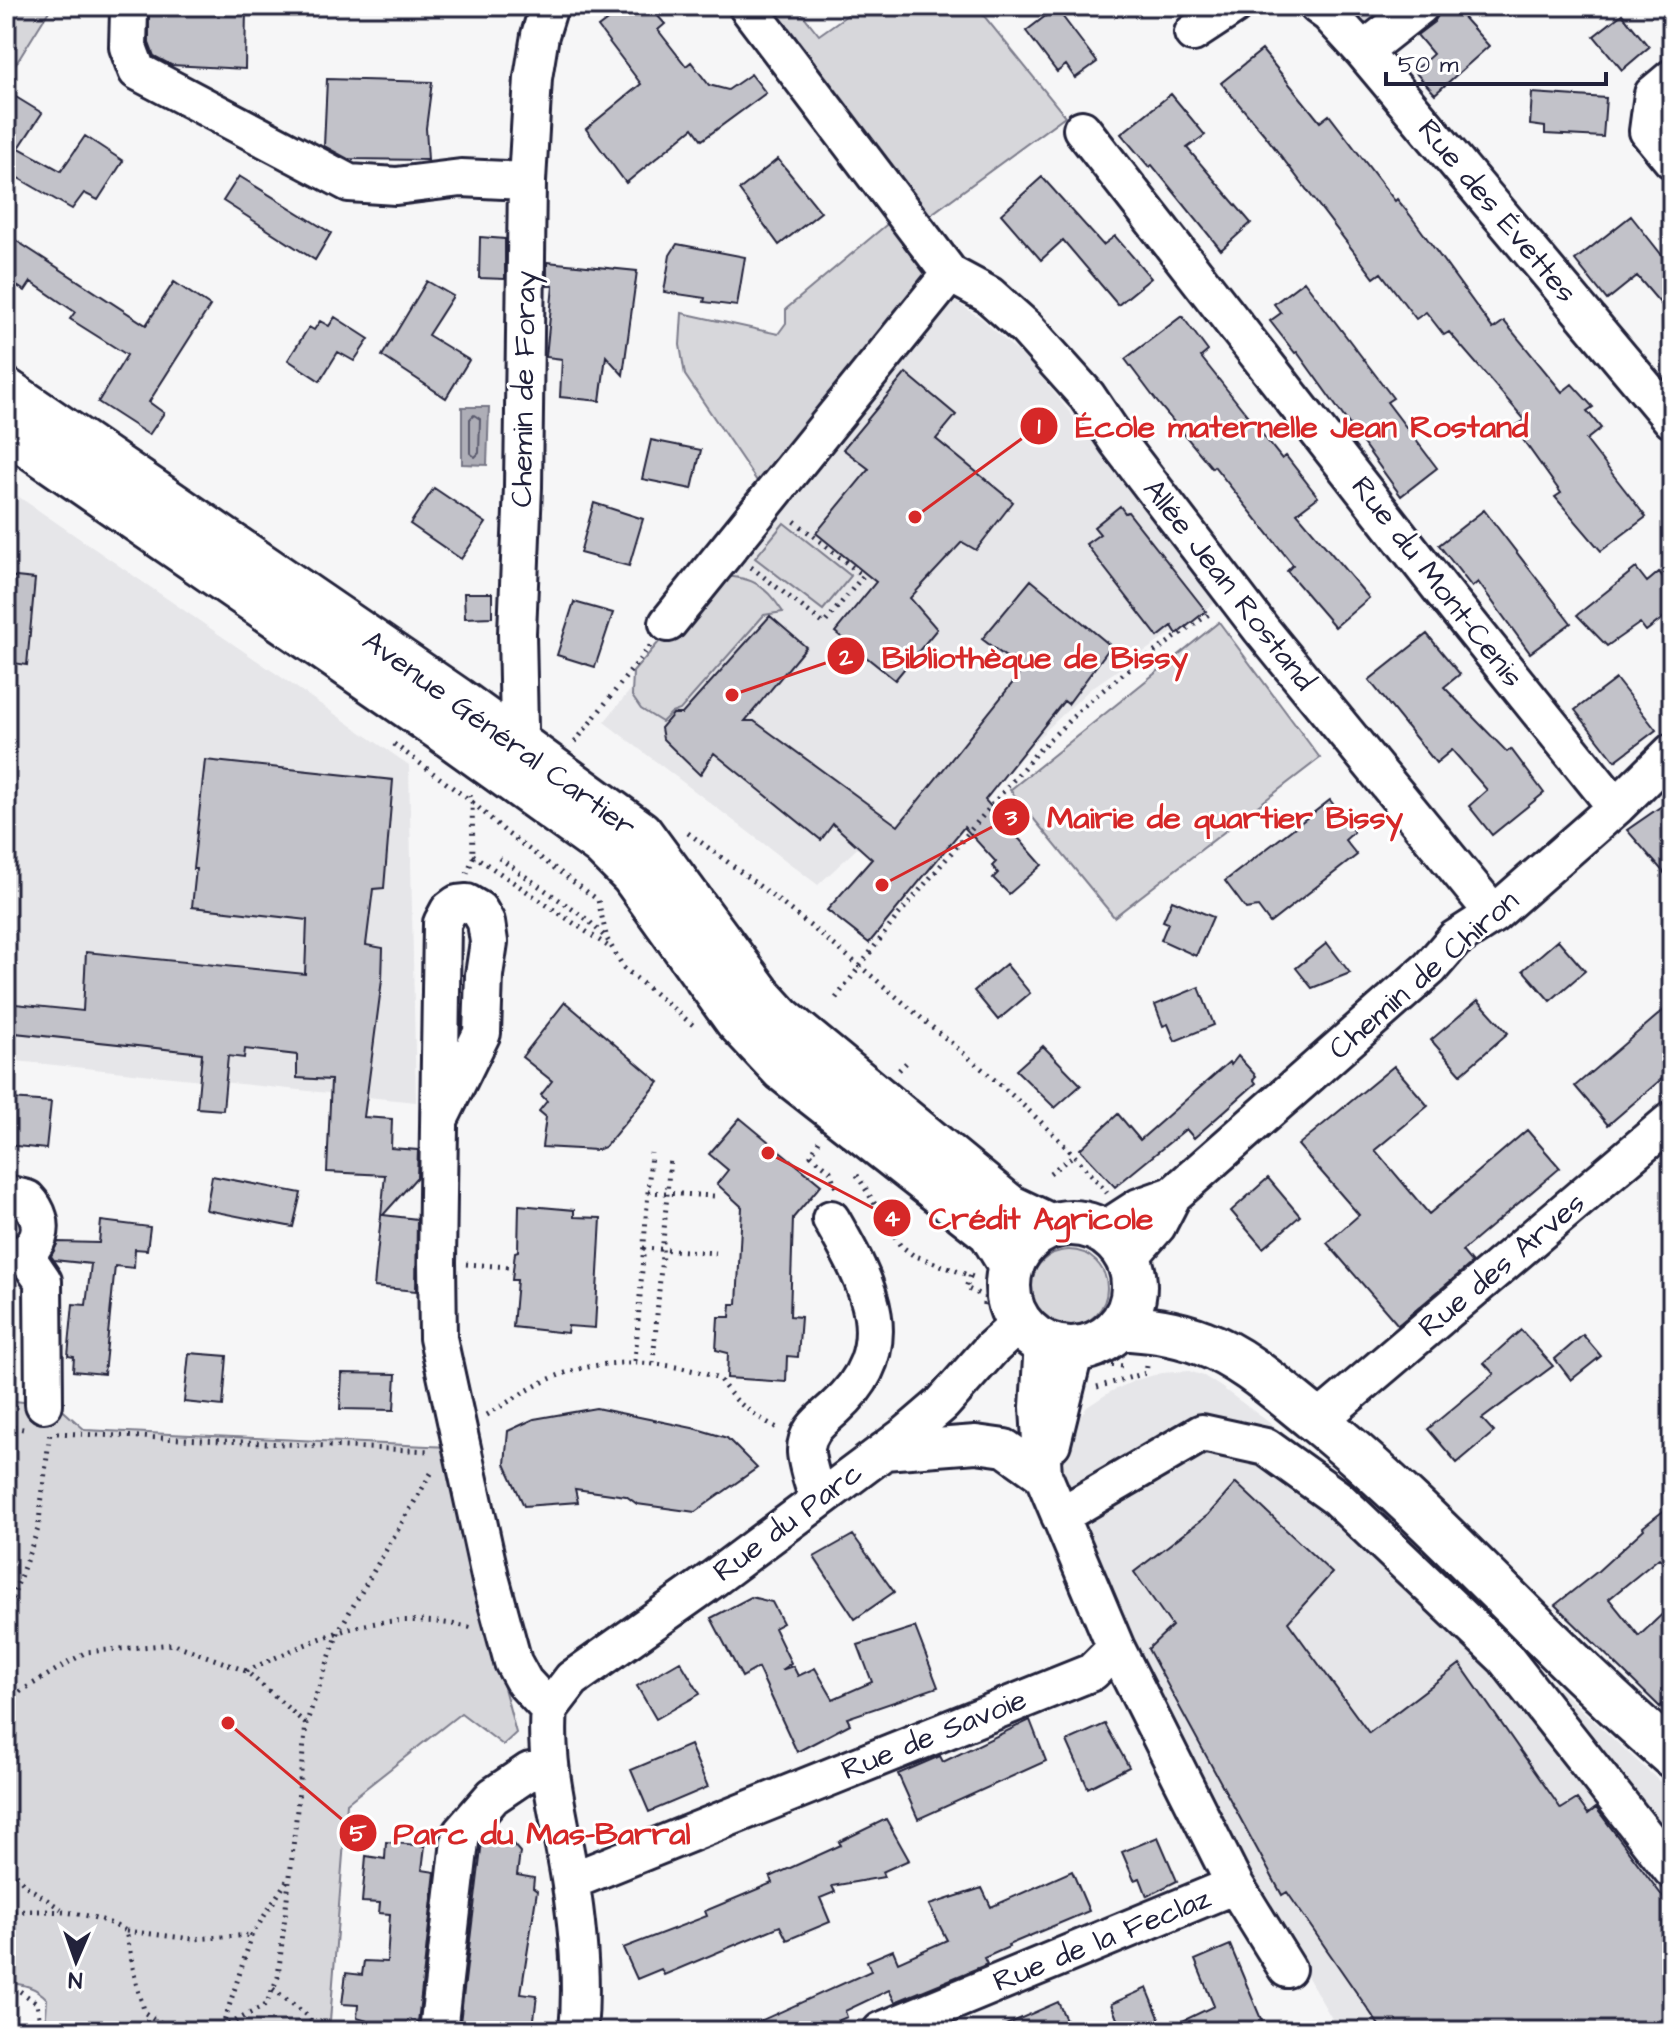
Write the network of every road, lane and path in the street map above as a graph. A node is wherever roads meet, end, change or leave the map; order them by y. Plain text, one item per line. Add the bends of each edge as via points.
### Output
1 (549, 6) edge
2 (747, 6) edge
3 (1234, 6) edge
4 (1318, 6) edge
5 (1420, 6) edge
6 (129, 11) dead end
7 (1193, 33) dead end
8 (1363, 51) junction
9 (1672, 78) edge
10 (1082, 129) dead end
11 (1672, 160) edge
12 (527, 181) junction
13 (950, 274) junction
14 (6, 391) edge
15 (1672, 420) edge
16 (6, 429) edge
17 (768, 499) junction
18 (728, 550) junction
19 (1234, 595) junction
20 (668, 623) joint
21 (1672, 752) edge
22 (491, 769) junction
23 (542, 783) junction
24 (1616, 807) junction
25 (473, 855) junction
26 (499, 858) dead end
27 (656, 865) junction
28 (467, 873) dead end
29 (1494, 914) junction
30 (607, 939) dead end
31 (613, 950) dead end
32 (861, 966) junction
33 (836, 998) dead end
34 (441, 1116) junction
35 (1672, 1120) edge
36 (825, 1134) dead end
37 (651, 1153) dead end
38 (1074, 1155) junction
39 (670, 1158) dead end
40 (855, 1173) dead end
41 (1050, 1173) dead end
42 (648, 1192) junction
43 (667, 1193) junction
44 (6, 1194) edge
45 (1173, 1195) junction
46 (714, 1196) dead end
47 (1139, 1207) junction
48 (831, 1219) joint
49 (1049, 1226) junction
50 (643, 1248) junction
51 (662, 1250) junction
52 (716, 1253) dead end
53 (15, 1255) edge
54 (1122, 1258) junction
55 (1119, 1327) junction
56 (1038, 1328) junction
57 (1214, 1348) junction
58 (635, 1361) junction
59 (653, 1363) junction
60 (1148, 1364) dead end
61 (44, 1404) dead end
62 (1340, 1417) junction
63 (455, 1444) junction
64 (807, 1447) junction
65 (884, 1451) junction
66 (1043, 1475) junction
67 (818, 1500) junction
68 (1422, 1514) junction
69 (1060, 1516) junction
70 (504, 1625) junction
71 (339, 1630) junction
72 (1116, 1648) junction
73 (246, 1671) junction
74 (6, 1679) edge
75 (6, 1700) edge
76 (549, 1709) junction
77 (306, 1724) junction
78 (1672, 1755) edge
79 (550, 1770) junction
80 (6, 1862) edge
81 (1672, 1870) edge
82 (290, 1876) junction
83 (571, 1881) junction
84 (1235, 1885) junction
85 (62, 1910) junction
86 (6, 1912) edge
87 (126, 1931) junction
88 (252, 1935) junction
89 (1287, 1969) dead end
90 (6, 1985) edge
91 (273, 1989) junction
92 (222, 2028) junction
93 (191, 2030) edge
94 (41, 2031) edge
95 (319, 2031) edge
96 (438, 2031) edge
97 (578, 2031) edge
98 (881, 2031) edge

1 - 12 street, Chemin de Foray via 533,78
2 - 13 street, Allée Jean Rostand
3 - 7 street
4 - 8 street, Rue des Évettes
5 - 8 street
6 - 12 street via 128,47 137,71 349,183
8 - 15 street, Rue des Évettes
9 - 11 street via 1653,94 1648,131
10 - 24 street, Rue du Mont-Cenis
12 - 22 street, Chemin de Foray via 519,728
13 - 17 street
13 - 19 street, Allée Jean Rostand via 989,295 1087,396
14 - 22 main road, Avenue Général Cartier via 457,700
16 - 22 main road, Avenue Général Cartier
17 - 18 street
17 - 18 path via 863,576 824,624
18 - 20 street
19 - 29 street, Allée Jean Rostand
19 - 32 path via 1123,674 1037,752
20 - 23 path
21 - 24 street, Chemin de Chiron
22 - 23 main road, Avenue Général Cartier
22 - 25 path
23 - 27 main road, Avenue Général Cartier via 640,833
24 - 29 street, Chemin de Chiron
25 - 28 path
25 - 31 path
26 - 30 path
27 - 32 path
27 - 49 main road, Avenue Général Cartier via 781,1019 1009,1207
27 - 56 main road, Avenue Général Cartier via 737,1020 783,1069 991,1232
29 - 45 street, Chemin de Chiron via 1455,939 1430,968
32 - 33 path
32 - 38 path via 1038,1117
34 - 34 street via 442,923 449,910 467,903 486,922 489,942 482,1033
34 - 63 street via 438,1338
35 - 62 street, Rue des Arves
36 - 48 path via 811,1155 836,1183
37 - 42 path
38 - 41 path
38 - 47 path via 1113,1201
39 - 43 path
40 - 56 path via 900,1245 978,1279
42 - 43 path
42 - 50 path
43 - 46 path
43 - 51 path
44 - 53 street via 27,1199 40,1217 39,1238
45 - 47 street, Chemin de Chiron
45 - 54 street, Chemin de Chiron via 1157,1226
47 - 54 street, Chemin de Chiron
48 - 64 street via 868,1294 875,1316 873,1348 861,1379 814,1426
49 - 54 main road via 1083,1224
49 - 56 main road via 1026,1242
50 - 51 path
50 - 58 path
51 - 52 path
51 - 59 path
53 - 61 street via 43,1281
54 - 55 main road via 1133,1300
54 - 62 main road via 1257,1346 1302,1379
55 - 56 main road via 1096,1344
55 - 57 main road via 1161,1330
56 - 60 path via 1096,1388 1146,1373
56 - 65 street, Rue du Parc via 991,1349 942,1404
56 - 66 street
56 - 66 street
57 - 62 main road via 1241,1349 1322,1411
57 - 68 main road via 1277,1389
58 - 59 path
58 - 63 path via 544,1381
59 - 64 path via 719,1378 742,1406
62 - 68 main road via 1386,1464
63 - 70 street
63 - 71 path
63 - 74 path via 50,1433 38,1529 12,1599
64 - 67 street
65 - 66 street via 976,1444 1005,1448
65 - 67 street, Rue du Parc
66 - 69 street
67 - 76 street, Rue du Parc via 572,1679
68 - 78 main road
69 - 72 street
69 - 81 street via 1202,1433 1266,1447 1337,1498 1505,1658
70 - 71 path via 489,1631 430,1620 378,1621
70 - 76 street via 513,1662
71 - 73 path
71 - 77 path
72 - 83 street, Rue de Savoie via 1092,1672
72 - 84 street, Rue de la Feclaz
73 - 75 path via 174,1644 86,1652
73 - 77 path
76 - 79 street
77 - 82 path
79 - 83 street
79 - 96 street via 530,1771 493,1796 461,1833
80 - 85 path via 26,1886
82 - 88 path
82 - 91 path
83 - 97 street via 579,1957
84 - 89 street, Rue de la Feclaz
84 - 98 street, Rue de la Feclaz
85 - 86 path
85 - 87 path via 109,1921
87 - 88 path via 193,1939
87 - 93 path via 145,2013 169,2028
88 - 92 path
90 - 94 path via 37,2003
91 - 92 path via 266,2005
91 - 95 path
92 - 93 path

